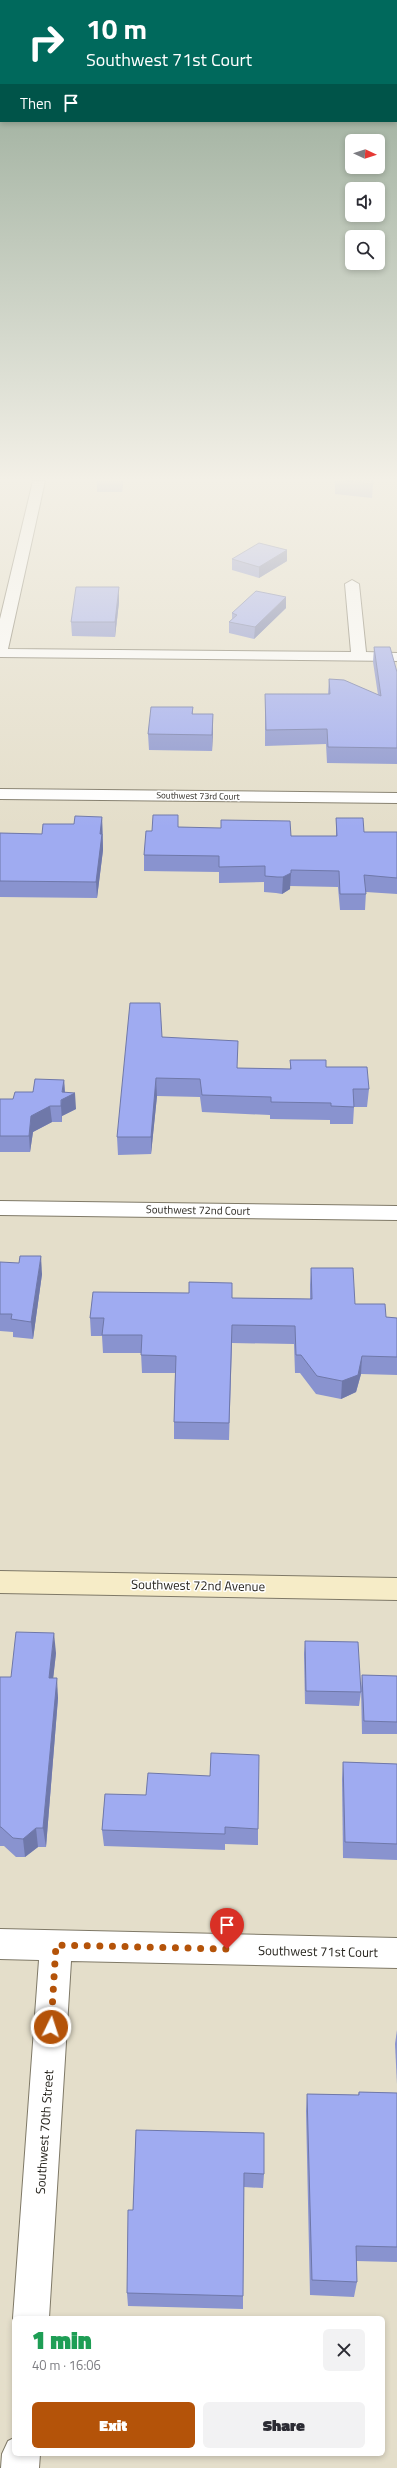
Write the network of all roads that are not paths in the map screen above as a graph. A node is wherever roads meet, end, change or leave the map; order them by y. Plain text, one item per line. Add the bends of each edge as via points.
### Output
1 (13, 596) edge
2 (353, 596) edge
3 (0, 651) edge
4 (359, 656) junction
5 (397, 657) edge
6 (0, 794) edge
7 (397, 798) edge
8 (0, 1208) edge
9 (397, 1213) edge
10 (0, 1582) edge
11 (397, 1588) edge
12 (0, 1944) edge
13 (56, 1945) junction
14 (397, 1953) edge
15 (31, 2316) edge
16 (22, 2456) edge
17 (20, 2468) edge

1 - 3 street
2 - 4 street
3 - 4 street
4 - 5 street
6 - 7 street, Southwest 73rd Court
8 - 9 street, Southwest 72nd Court
10 - 11 street, Southwest 72nd Avenue
12 - 13 street, Southwest 71st Court
13 - 14 street, Southwest 71st Court
13 - 15 street, Southwest 70th Street
16 - 17 street

